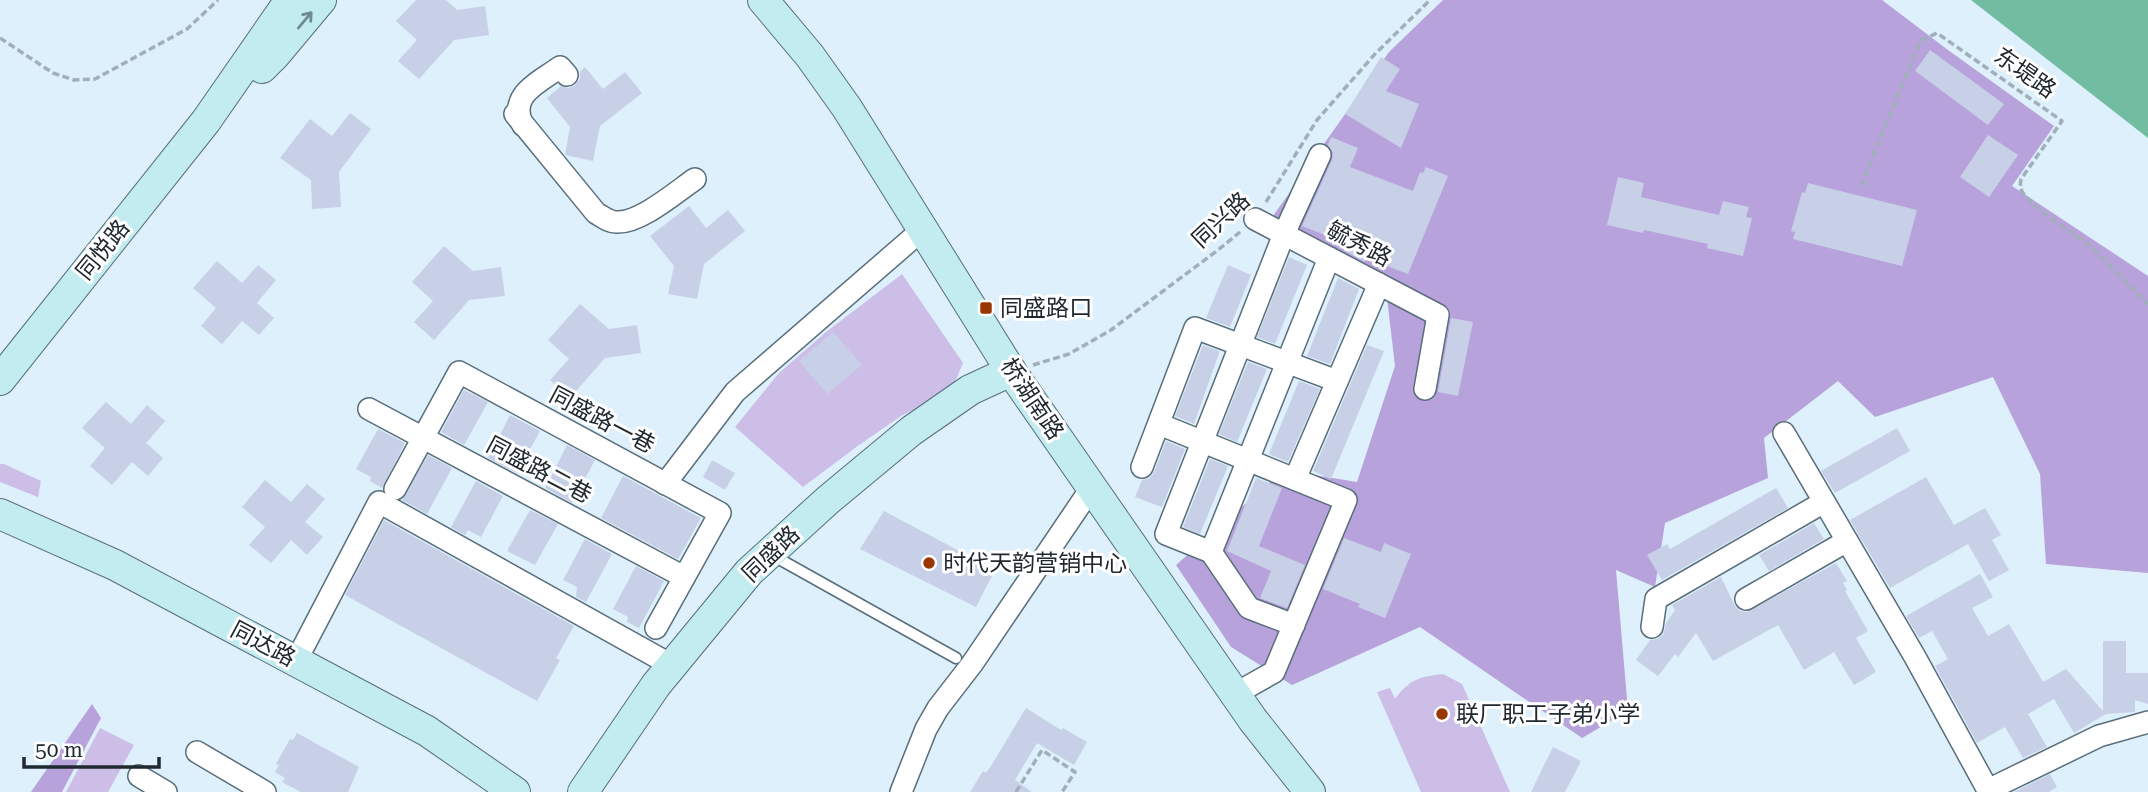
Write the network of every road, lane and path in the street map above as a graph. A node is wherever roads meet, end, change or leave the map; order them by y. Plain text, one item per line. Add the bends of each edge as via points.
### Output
1 (218, 0) edge
2 (290, 0) edge
3 (321, 0) edge
4 (763, 0) edge
5 (1430, 0) edge
6 (0, 38) edge
7 (567, 75) dead end
8 (206, 121) junction
9 (1320, 155) dead end
10 (695, 179) dead end
11 (1861, 186) dead end
12 (1255, 219) junction
13 (923, 229) junction
14 (1284, 234) junction
15 (1329, 258) junction
16 (1379, 284) junction
17 (2148, 304) edge
18 (1240, 345) junction
19 (1287, 363) junction
20 (1011, 371) junction
21 (0, 380) edge
22 (1337, 381) junction
23 (1425, 389) dead end
24 (369, 409) dead end
25 (1158, 424) junction
26 (1784, 433) dead end
27 (423, 438) junction
28 (1202, 441) junction
29 (1248, 460) junction
30 (1142, 467) dead end
31 (1295, 479) junction
32 (665, 484) junction
33 (1092, 487) junction
34 (395, 489) dead end
35 (1824, 502) junction
36 (0, 514) edge
37 (1847, 541) junction
38 (1211, 552) junction
39 (769, 553) junction
40 (684, 577) junction
41 (1746, 599) dead end
42 (1294, 625) junction
43 (1652, 627) dead end
44 (656, 628) dead end
45 (956, 658) dead end
46 (296, 661) junction
47 (664, 661) dead end
48 (1235, 694) junction
49 (2148, 722) edge
50 (197, 752) dead end
51 (139, 776) dead end
52 (1988, 791) edge
53 (166, 792) edge
54 (265, 792) edge
55 (515, 792) edge
56 (583, 792) edge
57 (901, 792) edge
58 (1016, 792) edge
59 (1062, 792) edge
60 (1310, 792) edge

1 - 6 path via 187,29 94,79 53,74
2 - 8 street, 同悦路
8 -> 3 street, 同悦路 via 275,55
4 - 13 street, 桥湖南路 via 847,108
5 - 12 path, 同兴路 via 1317,120
7 - 10 street via 560,67 525,93 520,99 519,119 596,213 614,222 632,219
8 - 21 street, 同悦路
9 - 14 street
11 - 17 path, 东堤路 via 1920,41 1937,33 2062,121 2021,179 2020,188 2042,212 2087,243
12 - 14 street, 毓秀路
12 - 20 path, 同兴路 via 1111,330 1069,354
13 - 20 street, 桥湖南路
13 - 32 street via 735,392
14 - 15 street, 毓秀路
14 - 18 street
15 - 16 street, 毓秀路
15 - 19 street
16 - 22 street
16 - 23 street, 毓秀路 via 1438,315
18 - 19 street
18 - 25 street via 1195,328
18 - 28 street
19 - 22 street
19 - 29 street
20 - 33 street, 桥湖南路
20 - 39 street, 同盛路 via 970,390 911,431
22 - 31 street
24 - 27 street, 同盛路二巷
25 - 28 street
25 - 30 street
26 - 35 street
27 - 32 street, 同盛路一巷 via 459,372
27 - 34 street
27 - 40 street, 同盛路二巷
28 - 29 street
28 - 38 street via 1166,534
29 - 31 street
29 - 38 street
31 - 42 street via 1346,500
32 - 40 street, 同盛路一巷 via 719,513
33 - 48 street, 桥湖南路
33 - 57 street via 938,708
35 - 37 street
35 - 43 street via 1656,599
36 - 46 street, 同达路 via 115,565
37 - 41 street
37 - 52 street
38 - 42 street via 1250,608
39 - 45 lane
39 - 56 street, 同盛路 via 656,685
40 - 44 street
42 - 48 street via 1274,672
46 - 47 street via 379,502
46 - 55 street, 同达路 via 427,731
48 - 60 street, 桥湖南路
49 - 52 street via 2099,736
50 - 54 street
51 - 53 street
58 - 59 path via 1042,750 1074,772

